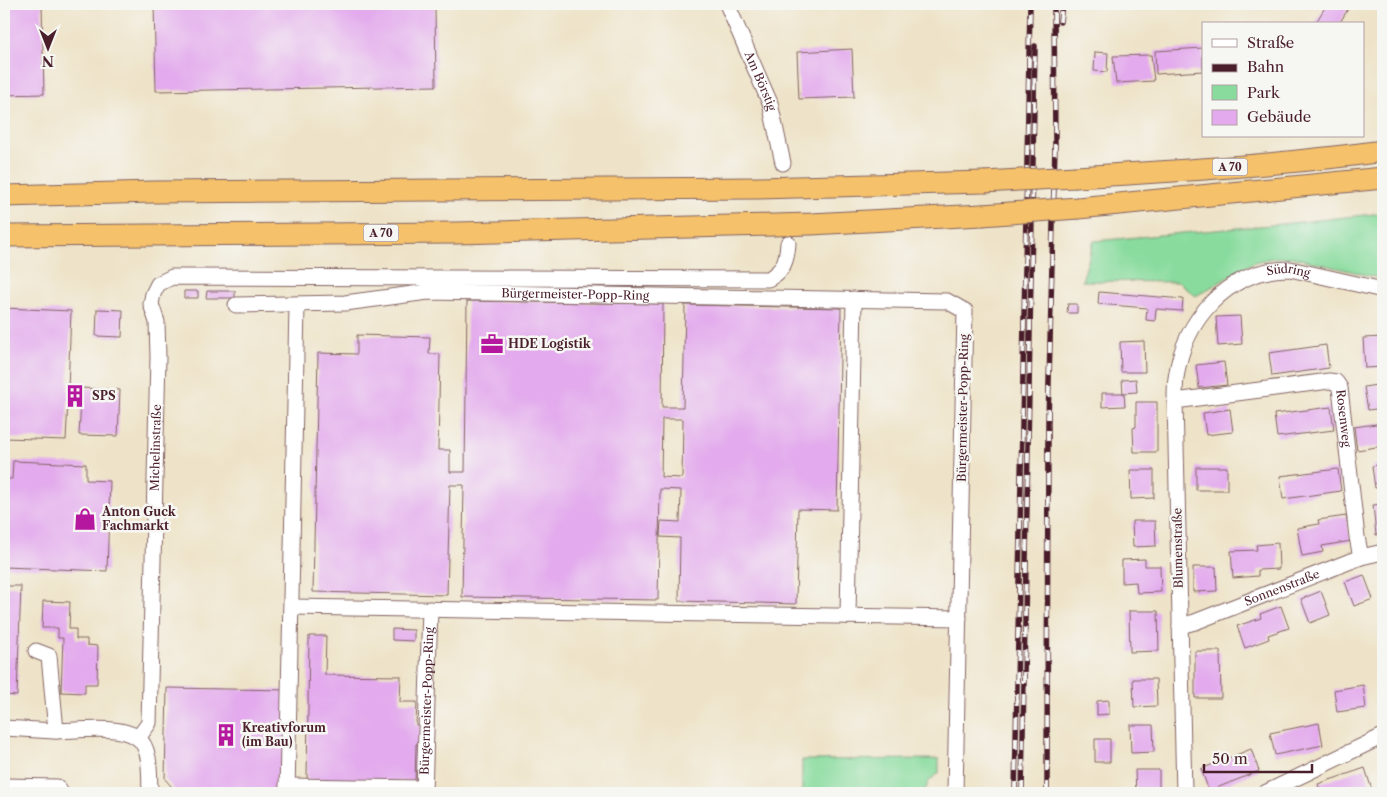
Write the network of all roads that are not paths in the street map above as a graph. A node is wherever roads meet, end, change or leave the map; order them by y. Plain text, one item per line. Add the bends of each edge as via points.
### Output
1 (727, 4) edge
2 (1383, 151) edge
3 (783, 162) dead end
4 (1383, 178) edge
5 (4, 196) edge
6 (4, 236) edge
7 (788, 243) dead end
8 (1383, 290) edge
9 (854, 299) junction
10 (236, 305) dead end
11 (297, 305) junction
12 (1205, 309) joint
13 (1175, 401) junction
14 (1383, 552) edge
15 (1361, 557) junction
16 (292, 608) junction
17 (430, 609) junction
18 (848, 616) junction
19 (958, 618) junction
20 (1180, 626) junction
21 (36, 651) dead end
22 (4, 728) edge
23 (56, 731) junction
24 (1383, 736) edge
25 (138, 738) junction
26 (4, 786) edge
27 (287, 789) edge
28 (424, 791) edge
29 (61, 793) edge
30 (150, 793) edge
31 (955, 793) edge
32 (1184, 793) edge
33 (1265, 793) edge

1 - 3 street, Am Börstig via 770,104
2 - 5 highway, A 70, bridge via 1197,170 984,182 759,188
4 - 6 highway, A 70, bridge via 1078,208 811,224 457,233
7 - 25 street, Michelinstraße via 783,266 768,279 172,277 158,284 151,304 157,322 149,723
8 - 12 street, Südring via 1305,271 1276,268 1238,281
9 - 11 street, Bürgermeister-Popp-Ring via 428,292 346,303
9 - 18 street
9 - 19 street, Bürgermeister-Popp-Ring via 947,301 965,311
10 - 11 street, Bürgermeister-Popp-Ring
11 - 16 street
12 - 13 street, Blumenstraße via 1180,358 1175,379
13 - 15 street, Rosenweg via 1336,382 1340,388
13 - 20 street, Blumenstraße
14 - 15 street, Sonnenstraße
15 - 20 street, Sonnenstraße
16 - 17 street, Bürgermeister-Popp-Ring
16 - 27 street
17 - 18 street, Bürgermeister-Popp-Ring
17 - 28 street, Bürgermeister-Popp-Ring
18 - 19 street, Bürgermeister-Popp-Ring
19 - 31 street, Bürgermeister-Popp-Ring
20 - 32 street, Blumenstraße
21 - 23 street via 49,656
22 - 23 street
23 - 25 street via 120,731
24 - 33 street
25 - 30 street via 146,750
26 - 29 street via 57,787
27 - 28 street

